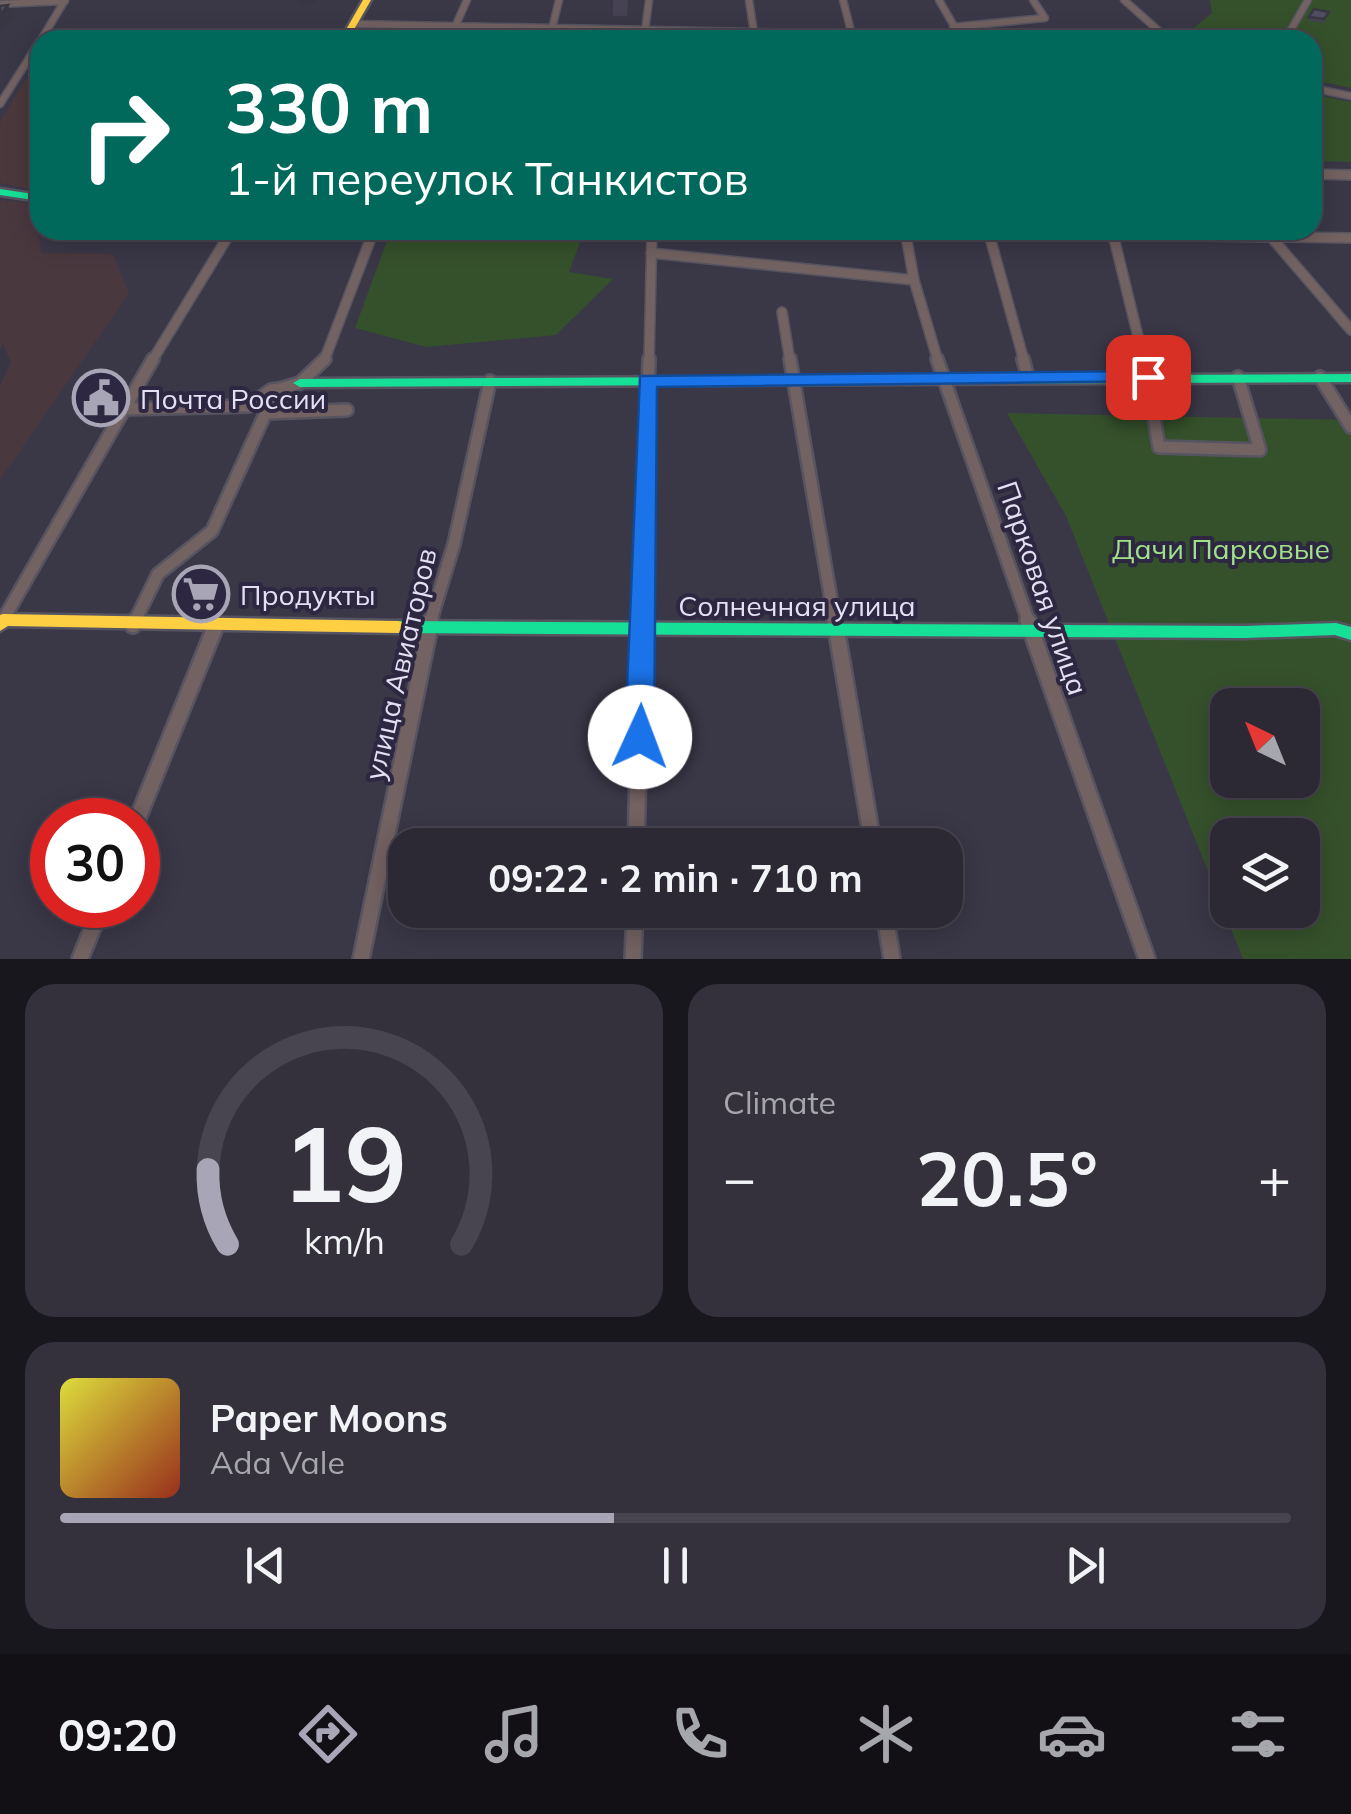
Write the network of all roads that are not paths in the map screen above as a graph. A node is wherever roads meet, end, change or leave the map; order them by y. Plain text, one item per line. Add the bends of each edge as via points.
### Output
1 (367, 0) edge
2 (466, 0) edge
3 (559, 0) edge
4 (650, 0) edge
5 (749, 0) edge
6 (842, 0) edge
7 (938, 0) edge
8 (1033, 0) edge
9 (1124, 0) edge
10 (1308, 0) edge
11 (65, 1) edge
12 (0, 4) edge
13 (354, 24) junction
14 (455, 27) junction
15 (953, 27) junction
16 (552, 29) junction
17 (46, 30) edge
18 (350, 30) edge
19 (599, 30) edge
20 (646, 30) edge
21 (754, 30) edge
22 (851, 30) edge
23 (955, 30) edge
24 (1158, 30) edge
25 (1290, 30) edge
26 (30, 56) edge
27 (1322, 90) edge
28 (1351, 96) edge
29 (0, 104) edge
30 (1322, 174) edge
31 (1351, 175) edge
32 (0, 192) edge
33 (30, 196) edge
34 (1322, 238) edge
35 (1351, 238) edge
36 (226, 240) edge
37 (370, 240) edge
38 (652, 240) edge
39 (907, 240) edge
40 (991, 240) edge
41 (1114, 240) edge
42 (1274, 240) edge
43 (651, 253) junction
44 (914, 280) junction
45 (782, 312) dead end
46 (1351, 330) edge
47 (1028, 377) junction
48 (1148, 377) junction
49 (1238, 377) junction
50 (1320, 378) junction
51 (1351, 378) edge
52 (943, 379) junction
53 (647, 380) junction
54 (490, 381) junction
55 (793, 381) junction
56 (300, 383) junction
57 (279, 390) junction
58 (124, 409) junction
59 (347, 410) dead end
60 (266, 413) junction
61 (1351, 427) edge
62 (1, 622) edge
63 (133, 625) junction
64 (216, 625) junction
65 (428, 626) junction
66 (642, 629) junction
67 (1031, 629) junction
68 (839, 631) junction
69 (1351, 634) edge
70 (146, 798) edge
71 (636, 828) edge
72 (871, 828) edge
73 (93, 928) edge
74 (634, 928) edge
75 (887, 928) edge
76 (80, 959) edge
77 (361, 959) edge
78 (633, 959) edge
79 (892, 959) edge
80 (1147, 959) edge

1 - 13 street
2 - 14 street
3 - 16 street
4 - 20 street
5 - 21 street
6 - 22 street
7 - 15 street
8 - 15 street via 1045,18
9 - 24 street
10 - 25 street
11 - 12 street
11 - 17 street
13 - 14 street
13 - 18 street
14 - 16 street
15 - 23 street
16 - 19 street
26 - 29 street
27 - 28 street
30 - 31 street
32 - 33 street
34 - 35 street
36 - 58 street
37 - 56 street via 322,364
38 - 43 street
39 - 44 street, Парковая улица
40 - 47 street
41 - 48 street
42 - 46 street
43 - 44 street
43 - 53 street
44 - 52 street, Парковая улица
45 - 55 street
47 - 48 street
47 - 52 street
48 - 49 street
48 - 49 street via 1159,447 1260,450
49 - 50 street
50 - 51 street
50 - 61 street
52 - 55 street
52 - 67 street, Парковая улица
53 - 54 street
53 - 55 street
53 - 66 street
54 - 56 street
54 - 65 street, улица Авиаторов via 454,544
55 - 68 street
56 - 57 street
57 - 58 street via 249,406
57 - 60 street
58 - 62 street
59 - 60 street
60 - 63 street via 212,530 158,574
62 - 63 street, Солнечная улица
63 - 64 street, Солнечная улица
64 - 65 street, Солнечная улица
64 - 70 street
65 - 66 street, Солнечная улица
65 - 77 street, улица Авиаторов
66 - 68 street, Солнечная улица
66 - 71 street
67 - 68 street, Солнечная улица
67 - 69 street, Солнечная улица
67 - 80 street, Парковая улица
68 - 72 street
73 - 76 street
74 - 78 street
75 - 79 street

